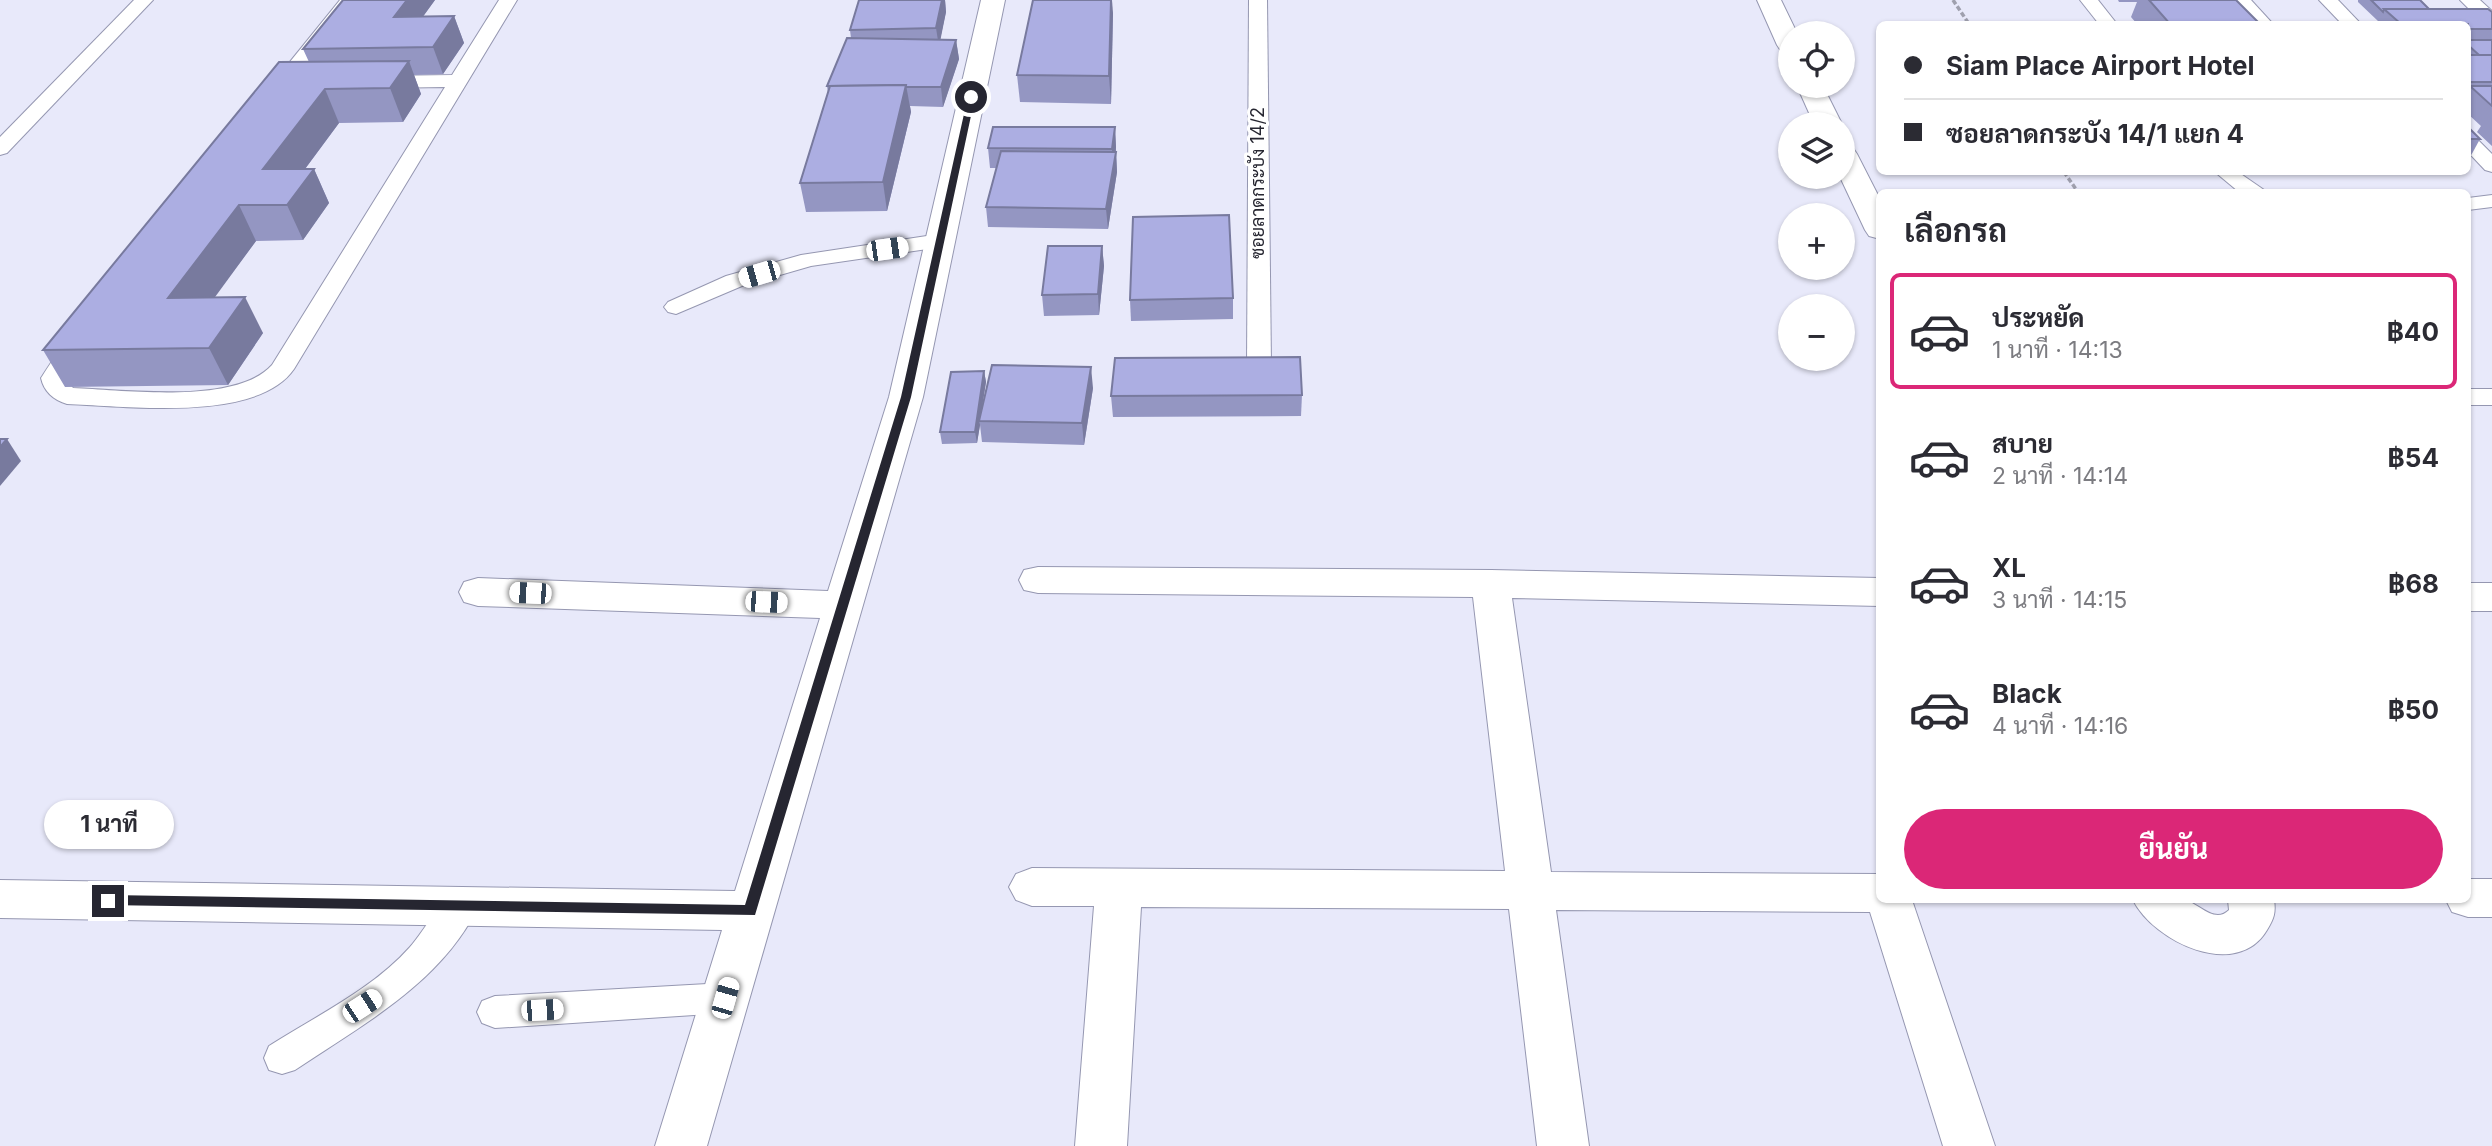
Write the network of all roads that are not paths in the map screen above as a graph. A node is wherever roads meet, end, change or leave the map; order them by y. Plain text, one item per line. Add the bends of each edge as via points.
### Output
1 (144, 0) edge
2 (349, 0) edge
3 (508, 0) edge
4 (992, 0) edge
5 (1258, 0) edge
6 (1769, 0) edge
7 (2089, 0) edge
8 (2241, 0) edge
9 (2328, 0) edge
10 (2469, 0) edge
11 (1779, 21) edge
12 (2106, 21) edge
13 (2261, 21) edge
14 (2349, 21) edge
15 (2492, 21) edge
16 (457, 81) junction
17 (363, 82) edge
18 (283, 83) junction
19 (310, 83) edge
20 (266, 104) edge
21 (2471, 144) edge
22 (0, 149) edge
23 (2492, 166) edge
24 (2230, 175) edge
25 (1855, 179) edge
26 (2249, 189) edge
27 (2478, 203) edge
28 (2492, 220) edge
29 (1876, 222) edge
30 (940, 242) junction
31 (676, 307) dead end
32 (89, 331) edge
33 (1259, 366) edge
34 (2471, 397) edge
35 (2492, 397) edge
36 (1038, 580) dead end
37 (1491, 584) junction
38 (478, 592) dead end
39 (1876, 592) edge
40 (2471, 597) edge
41 (2492, 597) edge
42 (844, 605) junction
43 (1031, 887) dead end
44 (1119, 887) junction
45 (1531, 892) junction
46 (1876, 893) edge
47 (2471, 898) edge
48 (2492, 898) edge
49 (0, 899) edge
50 (1890, 903) edge
51 (2158, 903) edge
52 (2251, 903) edge
53 (461, 907) junction
54 (750, 911) junction
55 (725, 998) junction
56 (495, 1012) dead end
57 (282, 1058) dead end
58 (681, 1146) edge
59 (1101, 1146) edge
60 (1563, 1146) edge
61 (1969, 1146) edge

1 - 22 lane
2 - 18 lane
3 - 16 lane
4 - 30 street
5 - 33 lane, ซอยลาดกระบัง 14/2
6 - 11 street
7 - 12 lane
8 - 13 lane
9 - 14 lane
10 - 15 lane
16 - 17 lane
16 - 32 lane via 271,381 255,390 215,397 62,394 54,378
18 - 19 lane
18 - 20 lane
21 - 23 lane
24 - 26 lane
25 - 29 street
27 - 28 lane
30 - 31 lane via 809,260 734,281
30 - 42 street via 906,397
34 - 35 lane
36 - 37 street
37 - 39 street
37 - 45 street
38 - 42 street
40 - 41 street
42 - 54 street
43 - 44 street
44 - 45 street
44 - 59 street
45 - 46 street
45 - 60 street
47 - 48 street
49 - 53 street
50 - 61 street
51 - 52 street via 2168,915 2194,929 2222,934 2242,928 2253,913
53 - 54 street
53 - 57 lane via 421,959 381,993
54 - 55 street
55 - 56 lane
55 - 58 street

